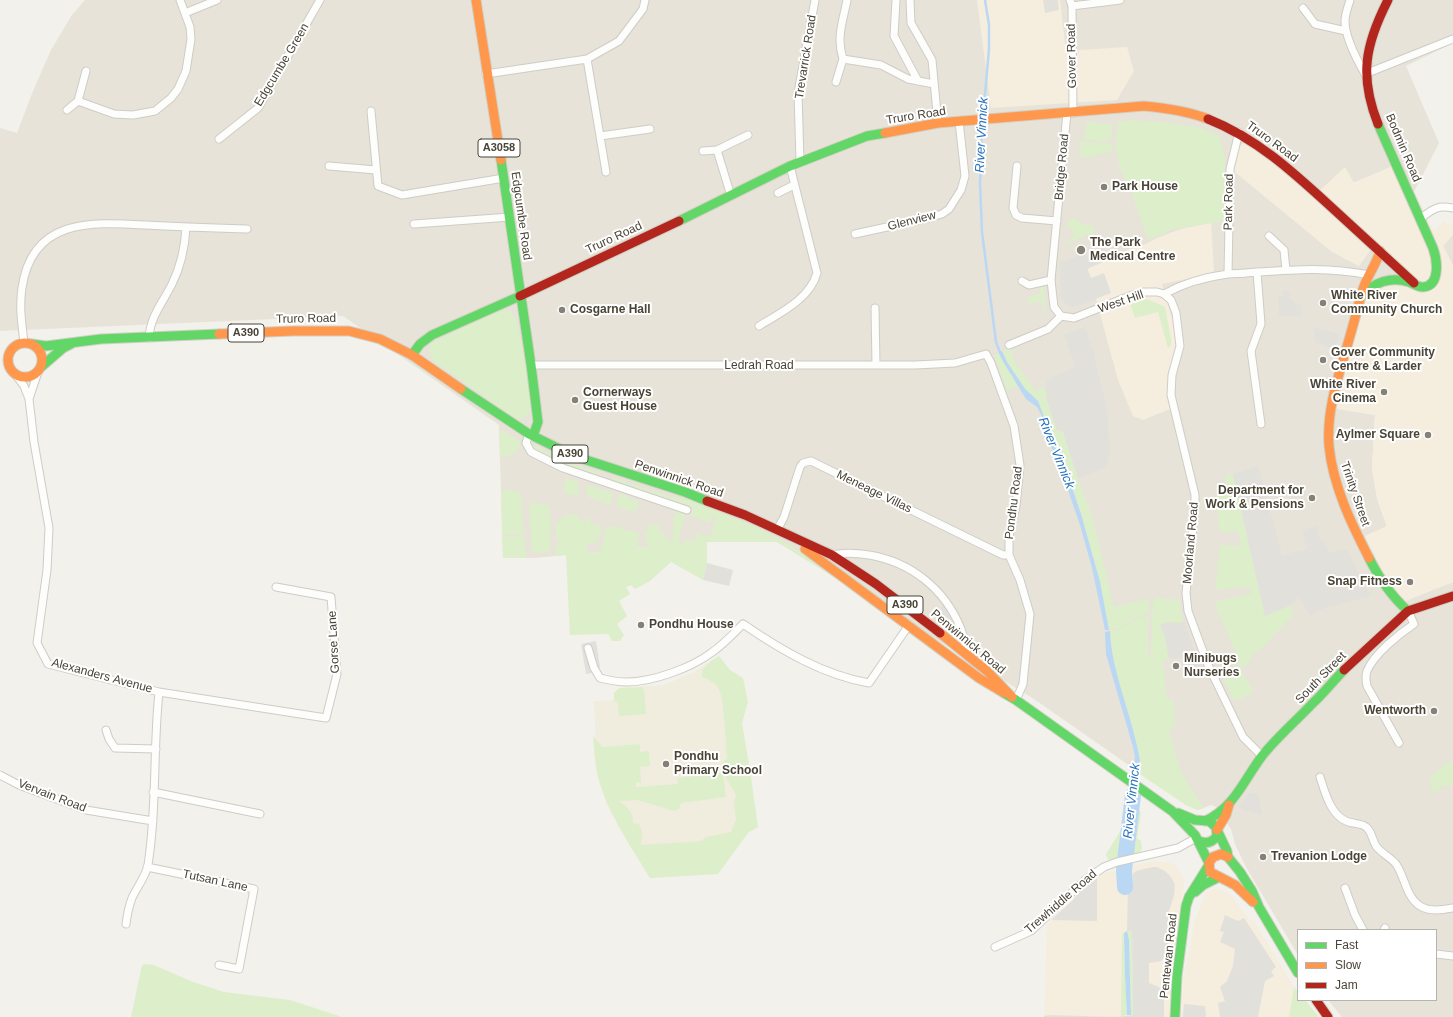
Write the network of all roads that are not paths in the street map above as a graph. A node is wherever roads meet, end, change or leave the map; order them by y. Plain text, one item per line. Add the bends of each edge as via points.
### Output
1 (180, 0) edge
2 (217, 0) edge
3 (320, 0) edge
4 (476, 0) edge
5 (645, 0) edge
6 (815, 0) edge
7 (847, 0) edge
8 (896, 0) edge
9 (910, 0) edge
10 (1120, 0) edge
11 (1350, 0) edge
12 (1388, 0) edge
13 (1071, 3) edge
14 (1303, 8) dead end
15 (185, 13) junction
16 (1346, 31) junction
17 (1453, 39) edge
18 (587, 59) junction
19 (843, 59) junction
20 (86, 71) dead end
21 (486, 74) junction
22 (1365, 74) junction
23 (918, 81) junction
24 (836, 82) dead end
25 (934, 84) junction
26 (78, 101) junction
27 (67, 110) dead end
28 (371, 111) dead end
29 (1070, 113) junction
30 (959, 121) junction
31 (938, 123) junction
32 (650, 129) dead end
33 (1239, 132) junction
34 (748, 135) dead end
35 (600, 136) junction
36 (219, 139) dead end
37 (717, 150) junction
38 (703, 151) dead end
39 (800, 162) junction
40 (329, 166) dead end
41 (790, 166) junction
42 (1017, 166) dead end
43 (376, 170) junction
44 (606, 172) dead end
45 (504, 178) junction
46 (794, 185) junction
47 (778, 194) dead end
48 (731, 196) junction
49 (1453, 208) edge
50 (510, 217) junction
51 (1421, 218) junction
52 (1057, 220) junction
53 (414, 224) dead end
54 (186, 227) junction
55 (247, 229) dead end
56 (855, 234) dead end
57 (1269, 236) dead end
58 (1380, 251) junction
59 (1286, 270) junction
60 (1257, 272) junction
61 (1228, 274) junction
62 (1369, 275) junction
63 (1051, 280) junction
64 (1022, 281) dead end
65 (1414, 284) junction
66 (1164, 294) junction
67 (520, 296) junction
68 (1359, 300) junction
69 (875, 308) dead end
70 (1061, 316) junction
71 (759, 326) dead end
72 (149, 338) junction
73 (75, 341) junction
74 (28, 344) junction
75 (1010, 345) dead end
76 (13, 348) junction
77 (0, 351) edge
78 (986, 354) joint
79 (412, 355) junction
80 (0, 364) edge
81 (531, 365) junction
82 (876, 365) junction
83 (39, 370) junction
84 (12, 372) junction
85 (441, 374) joint
86 (29, 399) junction
87 (1261, 424) dead end
88 (531, 435) junction
89 (610, 468) junction
90 (605, 482) junction
91 (687, 510) dead end
92 (780, 532) junction
93 (832, 555) junction
94 (1009, 555) junction
95 (276, 587) dead end
96 (1453, 596) edge
97 (1408, 611) junction
98 (913, 620) junction
99 (588, 648) dead end
100 (967, 655) junction
101 (159, 692) junction
102 (1014, 698) junction
103 (326, 718) joint
104 (106, 730) dead end
105 (1399, 743) dead end
106 (156, 749) junction
107 (1262, 756) junction
108 (0, 775) edge
109 (1320, 777) dead end
110 (154, 792) junction
111 (1229, 805) junction
112 (1172, 811) junction
113 (260, 814) dead end
114 (153, 821) junction
115 (1203, 821) junction
116 (1218, 831) junction
117 (1197, 838) junction
118 (1230, 860) junction
119 (1209, 864) junction
120 (147, 867) junction
121 (1220, 877) junction
122 (1345, 888) dead end
123 (1189, 897) junction
124 (1259, 907) junction
125 (1453, 908) edge
126 (126, 924) dead end
127 (1362, 929) edge
128 (995, 947) dead end
129 (1437, 954) edge
130 (1453, 956) edge
131 (219, 965) dead end
132 (1297, 971) edge
133 (1317, 1001) edge
134 (1175, 1017) edge
135 (1328, 1017) edge

1 - 15 street
2 - 15 street
3 - 36 street, Edgcumbe Green via 258,108
4 - 21 main road, Edgcumbe Road / A3058
5 - 18 street via 643,9 619,41
6 - 39 street, Trevarrick Road via 798,93
7 - 19 street via 839,47
8 - 23 street via 894,36
9 - 25 street via 911,23 932,60
10 - 13 street
11 - 16 street via 1346,14
12 - 22 main road, Bodmin Road via 1372,35
13 - 29 street, Gover Road
14 - 16 street via 1315,24
15 - 26 street via 191,39 186,71 178,88 155,111 133,115 114,114
16 - 22 street
17 - 22 street
18 - 21 street
18 - 35 street
19 - 23 street via 881,65 908,79
19 - 24 street
20 - 26 street
21 - 45 main road, Edgcumbe Road / A3058
22 - 51 main road, Bodmin Road via 1380,128
23 - 25 street
25 - 31 street
26 - 27 street
28 - 43 street
29 - 30 main road, Truro Road
29 - 33 main road, Truro Road via 1164,106 1198,114
29 - 52 street, Bridge Road
30 - 31 main road, Truro Road
30 - 56 street, Glenview via 965,176 961,190 949,209 928,218
31 - 39 main road, Truro Road via 867,136
32 - 35 street
33 - 58 main road, Truro Road via 1279,160
33 - 61 street, Park Road via 1230,169
34 - 37 street
35 - 44 street
37 - 38 street
37 - 48 street
39 - 41 main road, Truro Road
40 - 43 street
41 - 46 street
41 - 48 main road, Truro Road
42 - 52 street via 1013,208 1016,215 1022,218
43 - 45 street via 378,186 402,194
45 - 50 main road, Edgcumbe Road / A3058
46 - 47 street
46 - 71 street via 817,273 815,281 802,296
48 - 67 main road, Truro Road
49 - 51 street via 1437,207
50 - 53 street
50 - 67 main road, Edgcumbe Road / A3058
51 - 65 main road, Bodmin Road via 1434,248 1437,266 1430,285 1423,287
52 - 63 street, Bridge Road
54 - 55 street
54 - 72 street via 183,256 172,284 153,318
54 - 74 street via 91,224 68,228 47,239 38,248 29,264 22,288 20,317
57 - 59 street via 1284,250
58 - 62 main road, Trinity Street via 1376,265
58 - 65 main road, Truro Road
59 - 60 street, West Hill
59 - 62 street, West Hill via 1312,269
60 - 61 street, West Hill
60 - 87 street via 1260,324 1251,351
61 - 66 street, West Hill via 1196,280
62 - 68 main road, Trinity Street
63 - 64 street via 1029,285
63 - 70 street, Bridge Road via 1054,307
65 - 68 main road via 1396,279 1385,280 1366,290
66 - 70 street, West Hill via 1135,294 1074,318
66 - 107 street, Moorland Road via 1171,300 1176,313 1180,346 1172,375 1171,395 1195,495 1186,593 1188,611 1208,665 1243,736
67 - 79 main road, Truro Road via 432,335 420,344
67 - 81 main road, Edgcumbe Road / A3058
68 - 97 main road, Trinity Street via 1331,405 1331,459 1344,506 1381,582
69 - 82 street
70 - 75 street via 1048,329
72 - 73 main road, Truro Road / A390
72 - 79 main road, Truro Road / A390 via 293,331 349,332 380,339
73 - 74 main road, Truro Road / A390 via 46,346
73 - 83 main road, Truro Road / A390 via 63,348
74 - 76 main road
74 - 83 main road via 36,347 41,354
76 - 77 main road
76 - 84 main road via 8,358
78 - 82 street, Ledrah Road via 954,363
78 - 94 street, Pondhu Road via 1014,426 1020,465 1016,506 1009,536
79 - 85 main road, Truro Road / A390
80 - 84 main road
81 - 82 street, Ledrah Road
81 - 88 main road, Edgcumbe Road / A3058 via 538,422
83 - 84 main road via 26,378
83 - 86 street, Alexanders Avenue
84 - 86 street, Alexanders Avenue via 24,386
85 - 88 main road, Penwinnick Road / A390
86 - 101 street, Alexanders Avenue via 49,528 47,570 37,643 48,664
88 - 89 main road, Penwinnick Road / A390 via 574,456
88 - 90 street via 526,443 531,452 563,468
89 - 90 street
89 - 92 main road, Penwinnick Road / A390 via 685,492 745,515
90 - 91 street
92 - 93 main road, Penwinnick Road / A390
92 - 94 street, Meneage Villas via 800,467 812,461 1003,555
92 - 98 main road, Penwinnick Road / A390
93 - 98 main road, Penwinnick Road / A390 via 876,584
93 - 100 street via 839,553 879,557 899,563 919,574 934,587 952,612 961,630
94 - 102 street, Pondhu Road via 1030,614 1023,684
95 - 103 street, Gorse Lane via 331,597 337,674
96 - 97 main road, South Street
97 - 105 street via 1414,624 1387,645 1370,664 1366,678 1367,686
97 - 107 main road, South Street via 1343,671
98 - 99 street via 869,683 837,675 810,664 742,624 721,646 694,664 665,676 628,682 600,678
98 - 100 main road, Penwinnick Road / A390
98 - 102 main road, Penwinnick Road / A390 via 979,678
100 - 102 main road, Penwinnick Road / A390
101 - 103 street, Alexanders Avenue
101 - 106 street via 155,726
102 - 112 main road, Penwinnick Road / A390
104 - 106 street via 115,748
106 - 110 street
107 - 111 main road, South Street
108 - 114 street, Vervain Road via 19,785 86,810
109 - 125 street via 1327,798 1337,814 1346,821 1368,828 1376,846 1398,867 1415,902 1421,907 1434,910
110 - 113 street
110 - 114 street
111 - 115 main road, South Street via 1214,817
111 - 116 main road, South Street
112 - 115 main road, A390
112 - 117 main road, A390
114 - 120 street
115 - 116 main road via 1214,824
115 - 117 main road via 1196,827
116 - 117 main road via 1216,839 1210,843 1202,843
116 - 118 main road
117 - 119 main road, A390
117 - 128 street, Trewhiddle Road via 1178,848 1110,864 1092,874 1031,931
118 - 119 main road via 1221,854 1213,857
118 - 121 main road via 1231,871
118 - 124 main road via 1252,891
119 - 121 main road via 1210,872
119 - 123 main road, Pentewan Road
120 - 126 street via 132,898
120 - 131 street, Tutsan Lane via 254,889 239,969
121 - 123 main road via 1203,885
121 - 124 main road via 1244,892
122 - 127 street
123 - 134 main road, Pentewan Road via 1184,914
124 - 132 main road
129 - 130 street
133 - 135 main road

